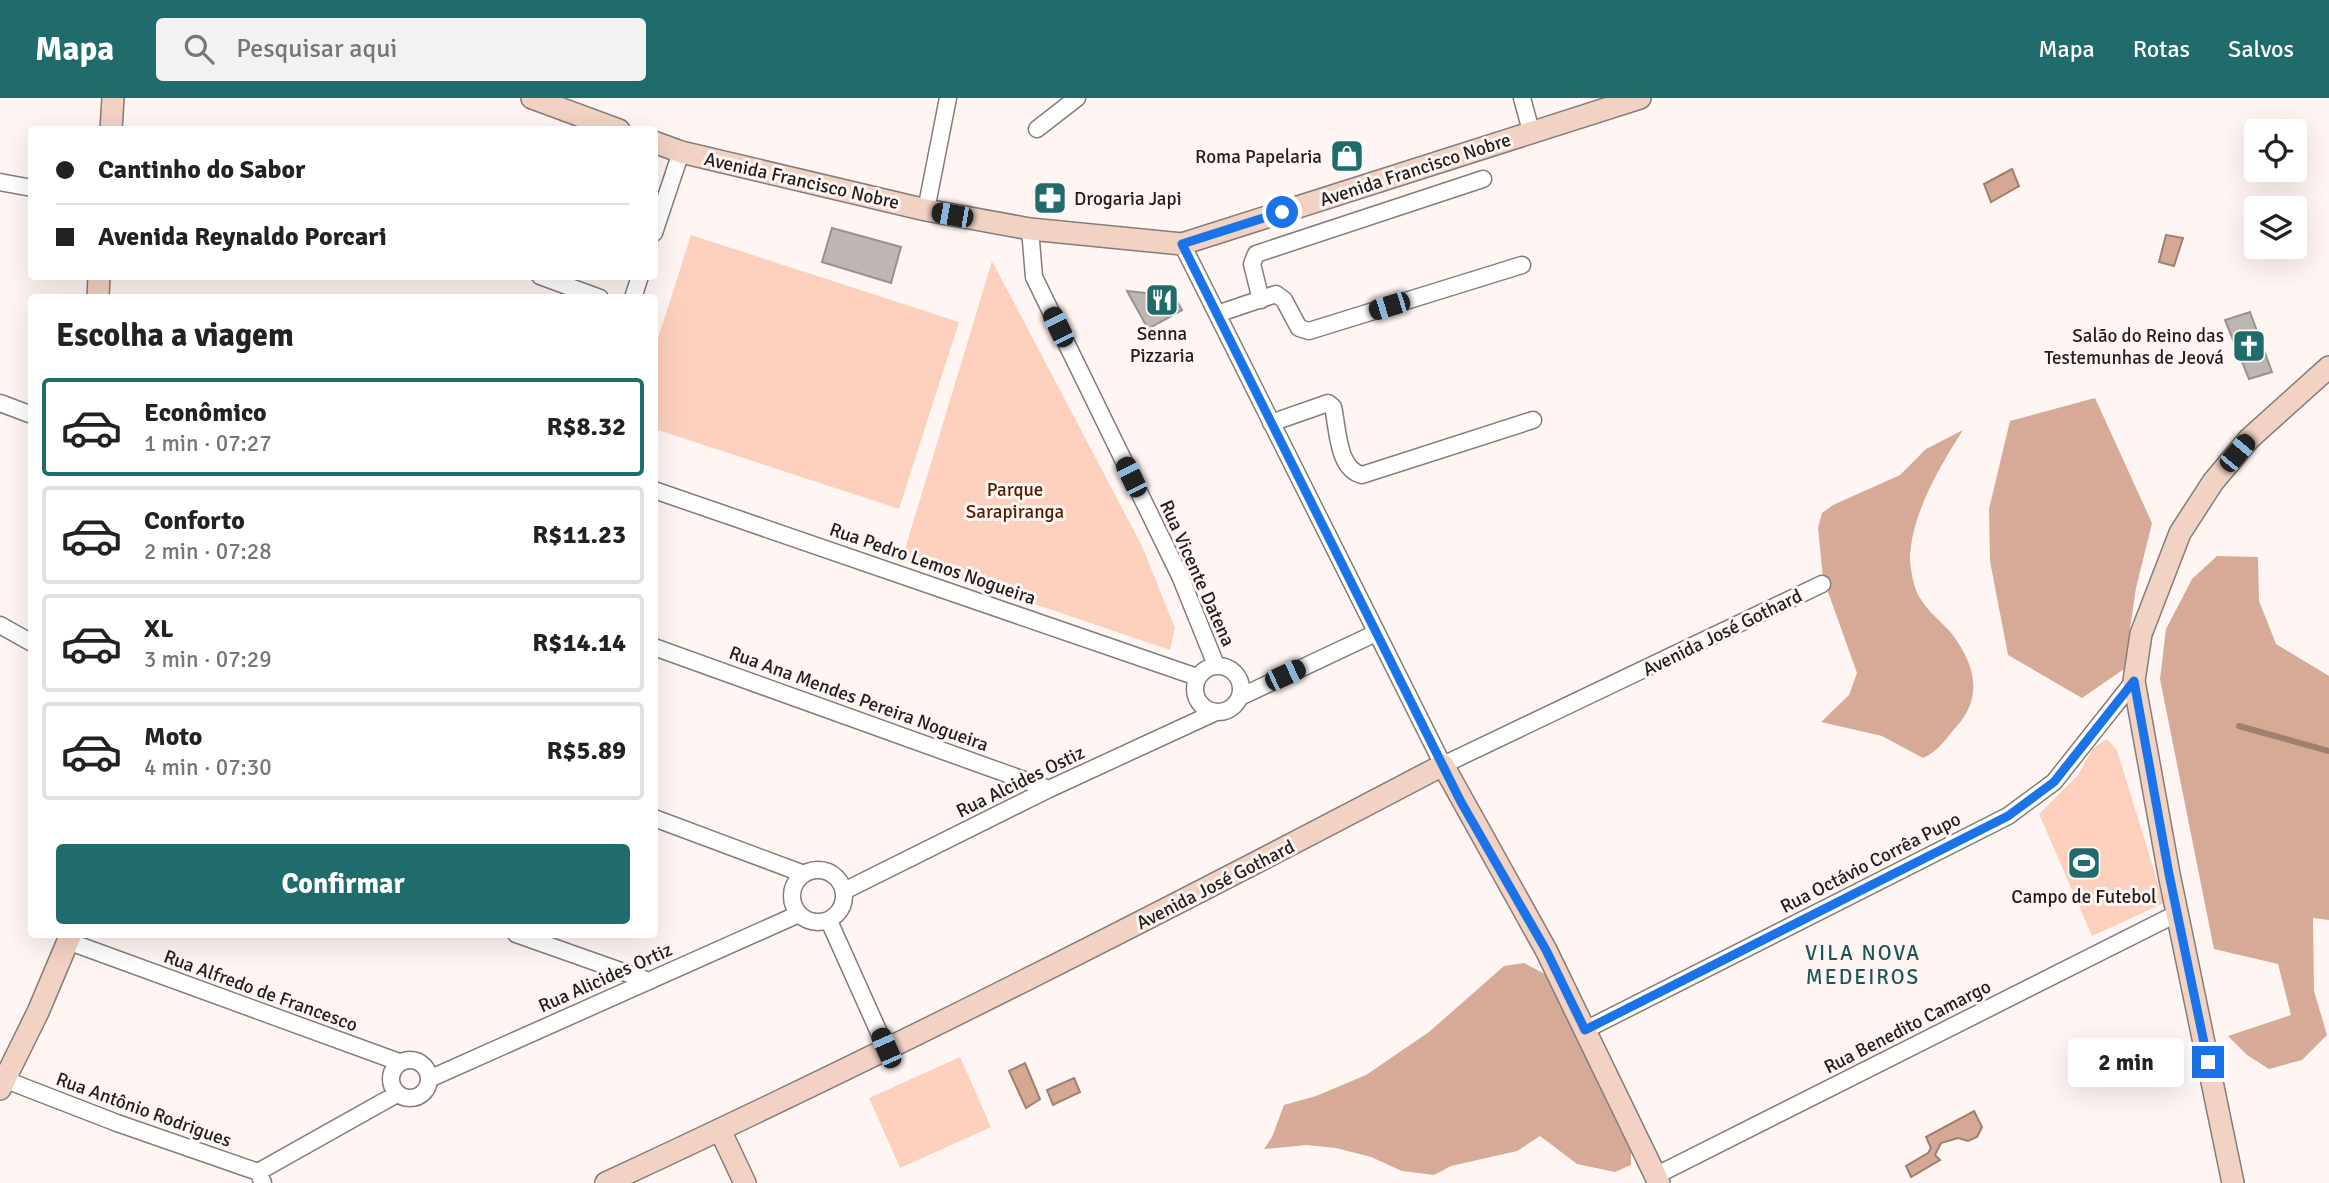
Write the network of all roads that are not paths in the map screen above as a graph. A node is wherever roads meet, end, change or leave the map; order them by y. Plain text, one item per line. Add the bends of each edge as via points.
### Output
1 (113, 98) edge
2 (532, 98) edge
3 (948, 98) edge
4 (1077, 98) edge
5 (1522, 98) edge
6 (1640, 98) edge
7 (115, 126) edge
8 (608, 126) edge
9 (1037, 129) dead end
10 (1531, 131) junction
11 (658, 143) edge
12 (681, 152) junction
13 (1483, 178) dead end
14 (0, 182) edge
15 (28, 187) edge
16 (926, 210) junction
17 (658, 221) edge
18 (1030, 229) junction
19 (1182, 244) junction
20 (1522, 265) dead end
21 (551, 280) edge
22 (589, 294) edge
23 (1261, 300) junction
24 (1217, 314) junction
25 (2329, 367) edge
26 (0, 403) edge
27 (28, 414) edge
28 (1533, 420) dead end
29 (1271, 423) junction
30 (658, 491) edge
31 (1822, 584) dead end
32 (0, 625) edge
33 (1376, 633) junction
34 (28, 641) edge
35 (658, 648) edge
36 (1216, 665) junction
37 (1197, 677) junction
38 (2134, 681) junction
39 (1240, 697) junction
40 (1216, 712) junction
41 (1443, 765) junction
42 (1049, 789) junction
43 (658, 819) edge
44 (804, 874) junction
45 (844, 891) junction
46 (2178, 913) junction
47 (799, 914) junction
48 (829, 921) junction
49 (71, 938) edge
50 (527, 938) edge
51 (649, 981) junction
52 (1585, 1030) junction
53 (886, 1048) junction
54 (398, 1062) junction
55 (429, 1079) junction
56 (3, 1085) edge
57 (397, 1094) junction
58 (720, 1130) junction
59 (260, 1178) edge
60 (1657, 1179) edge
61 (606, 1183) edge
62 (745, 1183) edge
63 (2234, 1183) edge

1 - 7 street
2 - 8 street
3 - 16 street
4 - 9 street
5 - 10 street
6 - 10 street, Avenida Francisco Nobre
10 - 19 street, Avenida Francisco Nobre
11 - 12 street, Avenida Francisco Nobre
12 - 16 street, Avenida Francisco Nobre
12 - 17 street
13 - 23 street via 1255,254 1252,264
14 - 15 street
16 - 18 street, Avenida Francisco Nobre
18 - 19 street, Avenida Francisco Nobre
18 - 36 street, Rua Vicente Datena via 1034,277 1180,576
19 - 24 street
20 - 23 street via 1309,331 1299,328 1276,294
21 - 22 street
23 - 24 street
24 - 29 street
25 - 38 street via 2249,439 2213,482 2180,533 2141,634
26 - 27 street
28 - 29 street via 1362,475 1345,464 1333,407 1328,403
29 - 33 street
30 - 37 street, Rua Pedro Lemos Nogueira
31 - 41 street, Avenida José Gothard
32 - 34 street
33 - 39 street
33 - 41 street
35 - 42 street, Rua Ana Mendes Pereira Nogueira
36 - 37 street
36 - 39 street via 1237,674
37 - 40 street via 1197,700
38 - 46 street
38 - 52 street, Rua Octávio Corrêa Pupo via 2054,782 2008,816
39 - 40 street via 1231,709
40 - 42 street, Rua Alcides Ostiz
41 - 52 street
41 - 53 street, Avenida José Gothard via 1162,913
42 - 45 street, Rua Alcides Ostiz
43 - 44 street
44 - 45 street via 828,872 836,876
44 - 47 street via 793,888
45 - 48 street via 842,908
46 - 60 street, Rua Benedito Camargo
46 - 63 street
47 - 48 street via 813,922
47 - 51 street, Rua Alicides Ortiz
48 - 53 street
49 - 54 street, Rua Alfredo de Francesco
49 - 56 street
50 - 51 street
51 - 55 street, Rua Alicides Ortiz
52 - 60 street
53 - 58 street, Avenida José Gothard
54 - 55 street via 421,1063
54 - 57 street via 390,1079
55 - 57 street via 425,1091 415,1098
56 - 59 street, Rua Antônio Rodrigues
57 - 59 street
58 - 61 street, Avenida José Gothard
58 - 62 street

